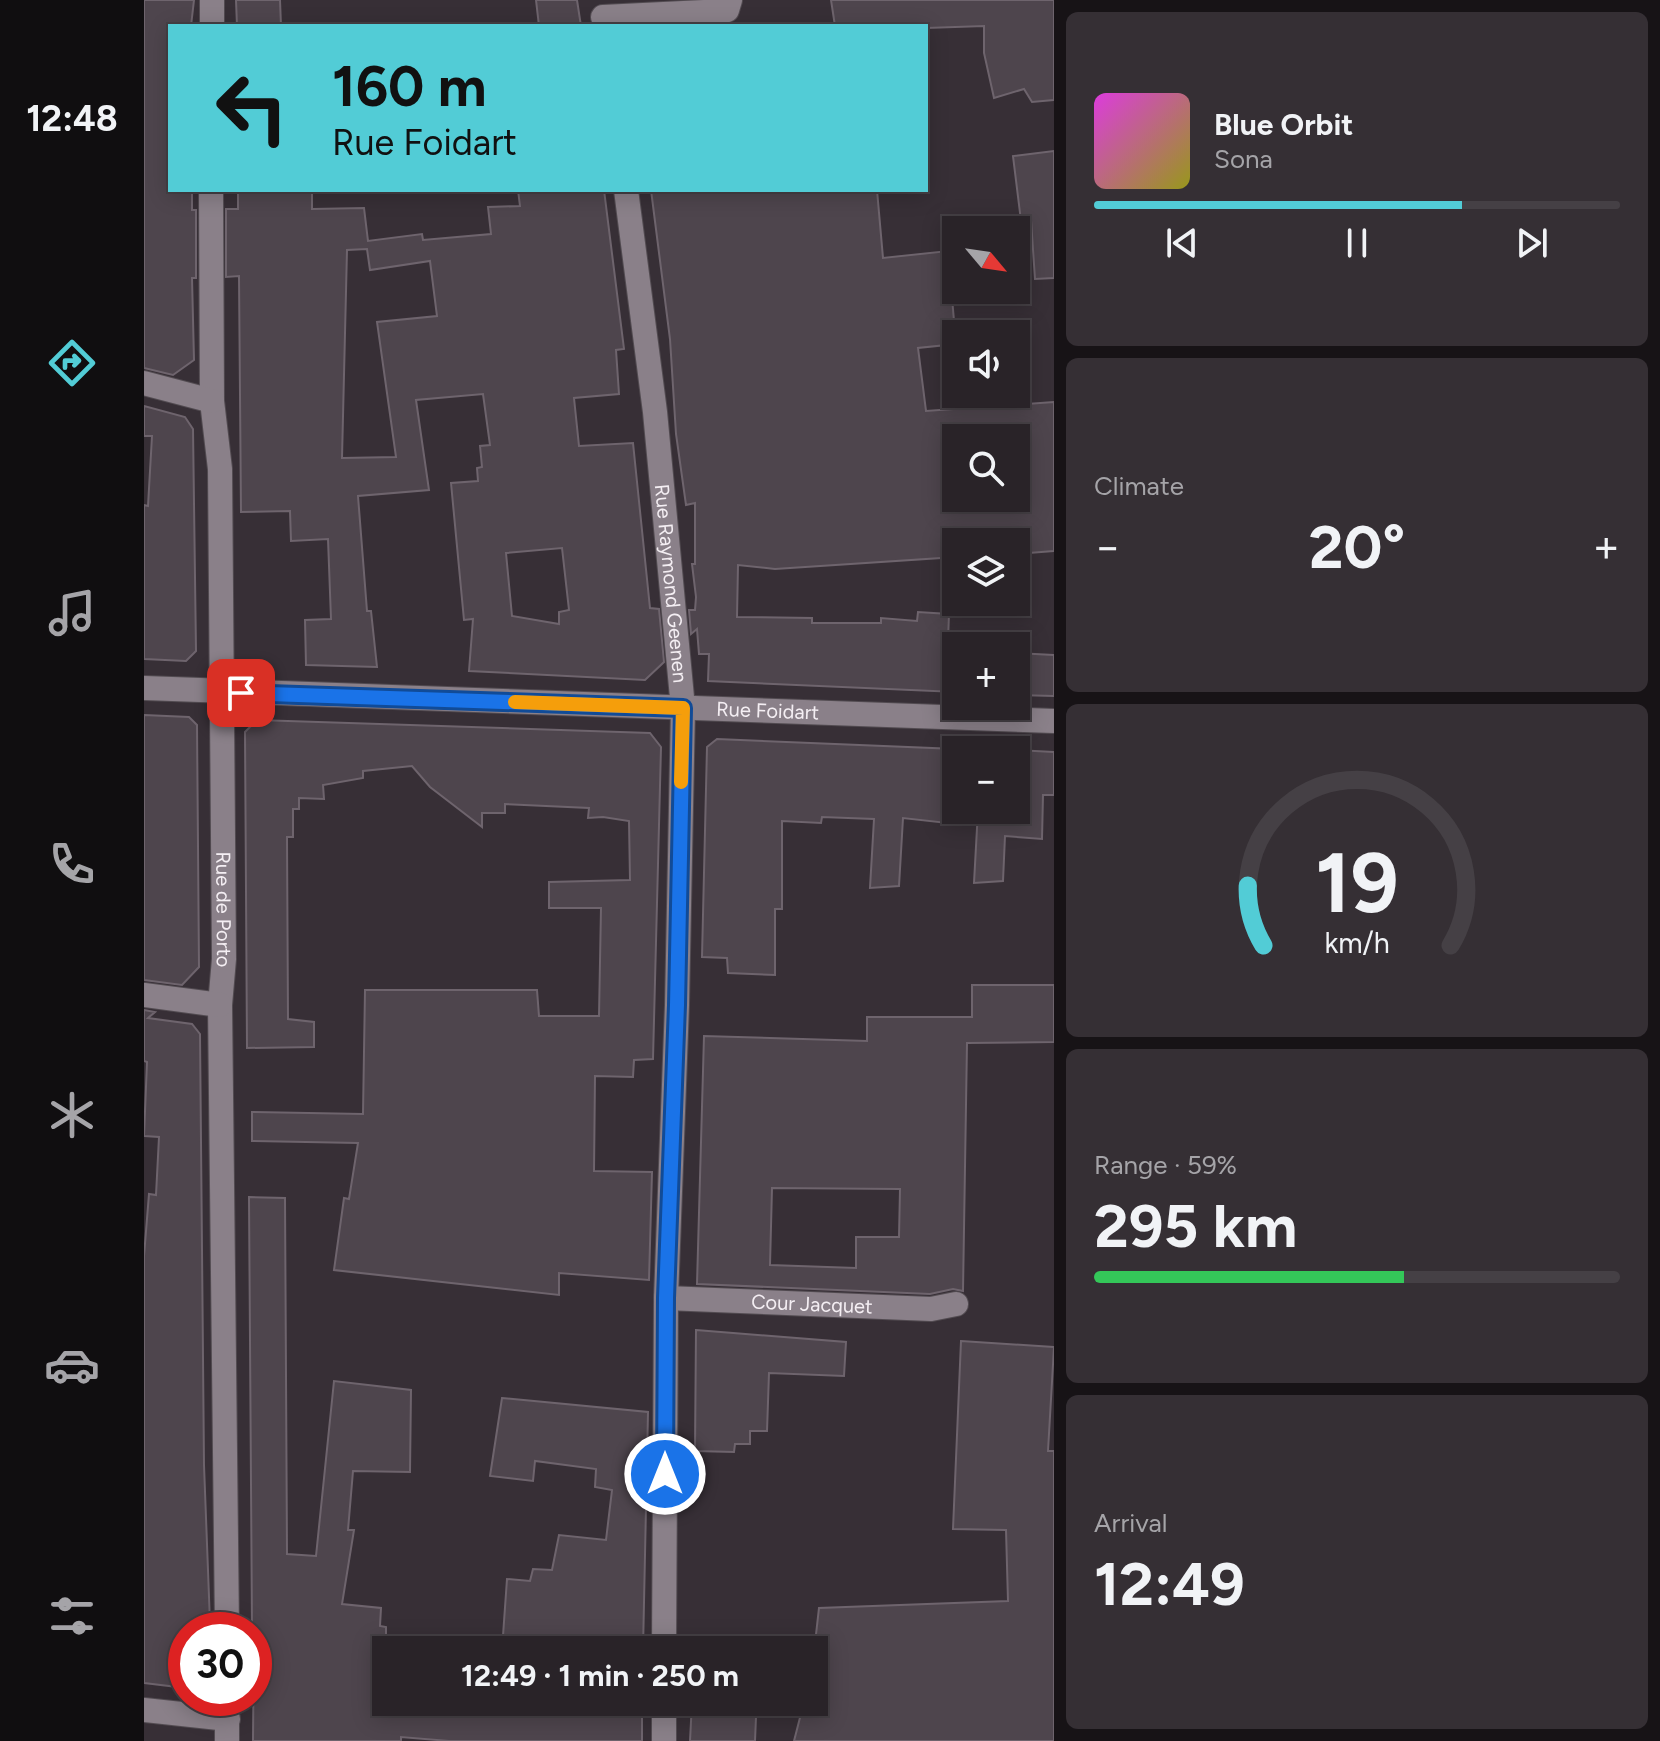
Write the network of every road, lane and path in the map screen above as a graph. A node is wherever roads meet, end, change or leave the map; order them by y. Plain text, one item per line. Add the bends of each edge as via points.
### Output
1 (212, 0) edge
2 (730, 0) edge
3 (603, 14) edge
4 (212, 24) edge
5 (211, 192) edge
6 (626, 192) edge
7 (144, 383) edge
8 (212, 401) junction
9 (144, 688) edge
10 (223, 691) junction
11 (683, 708) junction
12 (1054, 721) edge
13 (144, 995) edge
14 (220, 1005) junction
15 (666, 1298) junction
16 (956, 1304) dead end
17 (227, 1612) edge
18 (664, 1636) edge
19 (144, 1710) edge
20 (664, 1716) edge
21 (227, 1719) edge
22 (664, 1741) edge

1 - 4 street
2 - 3 street via 724,11
5 - 8 street, Rue de Porto
6 - 11 street, Rue Raymond Geenen via 655,412
7 - 8 street
8 - 10 street, Rue de Porto via 220,469
9 - 10 street, Rue Foidart
10 - 11 street, Rue Foidart
10 - 14 street, Rue de Porto
11 - 12 street, Rue Foidart
11 - 15 street, Rue Raymond Geenen
13 - 14 street
14 - 17 street, Rue de Porto
15 - 16 street, Cour Jacquet via 931,1309
15 - 18 street, Rue Raymond Geenen
19 - 21 street
20 - 22 street

